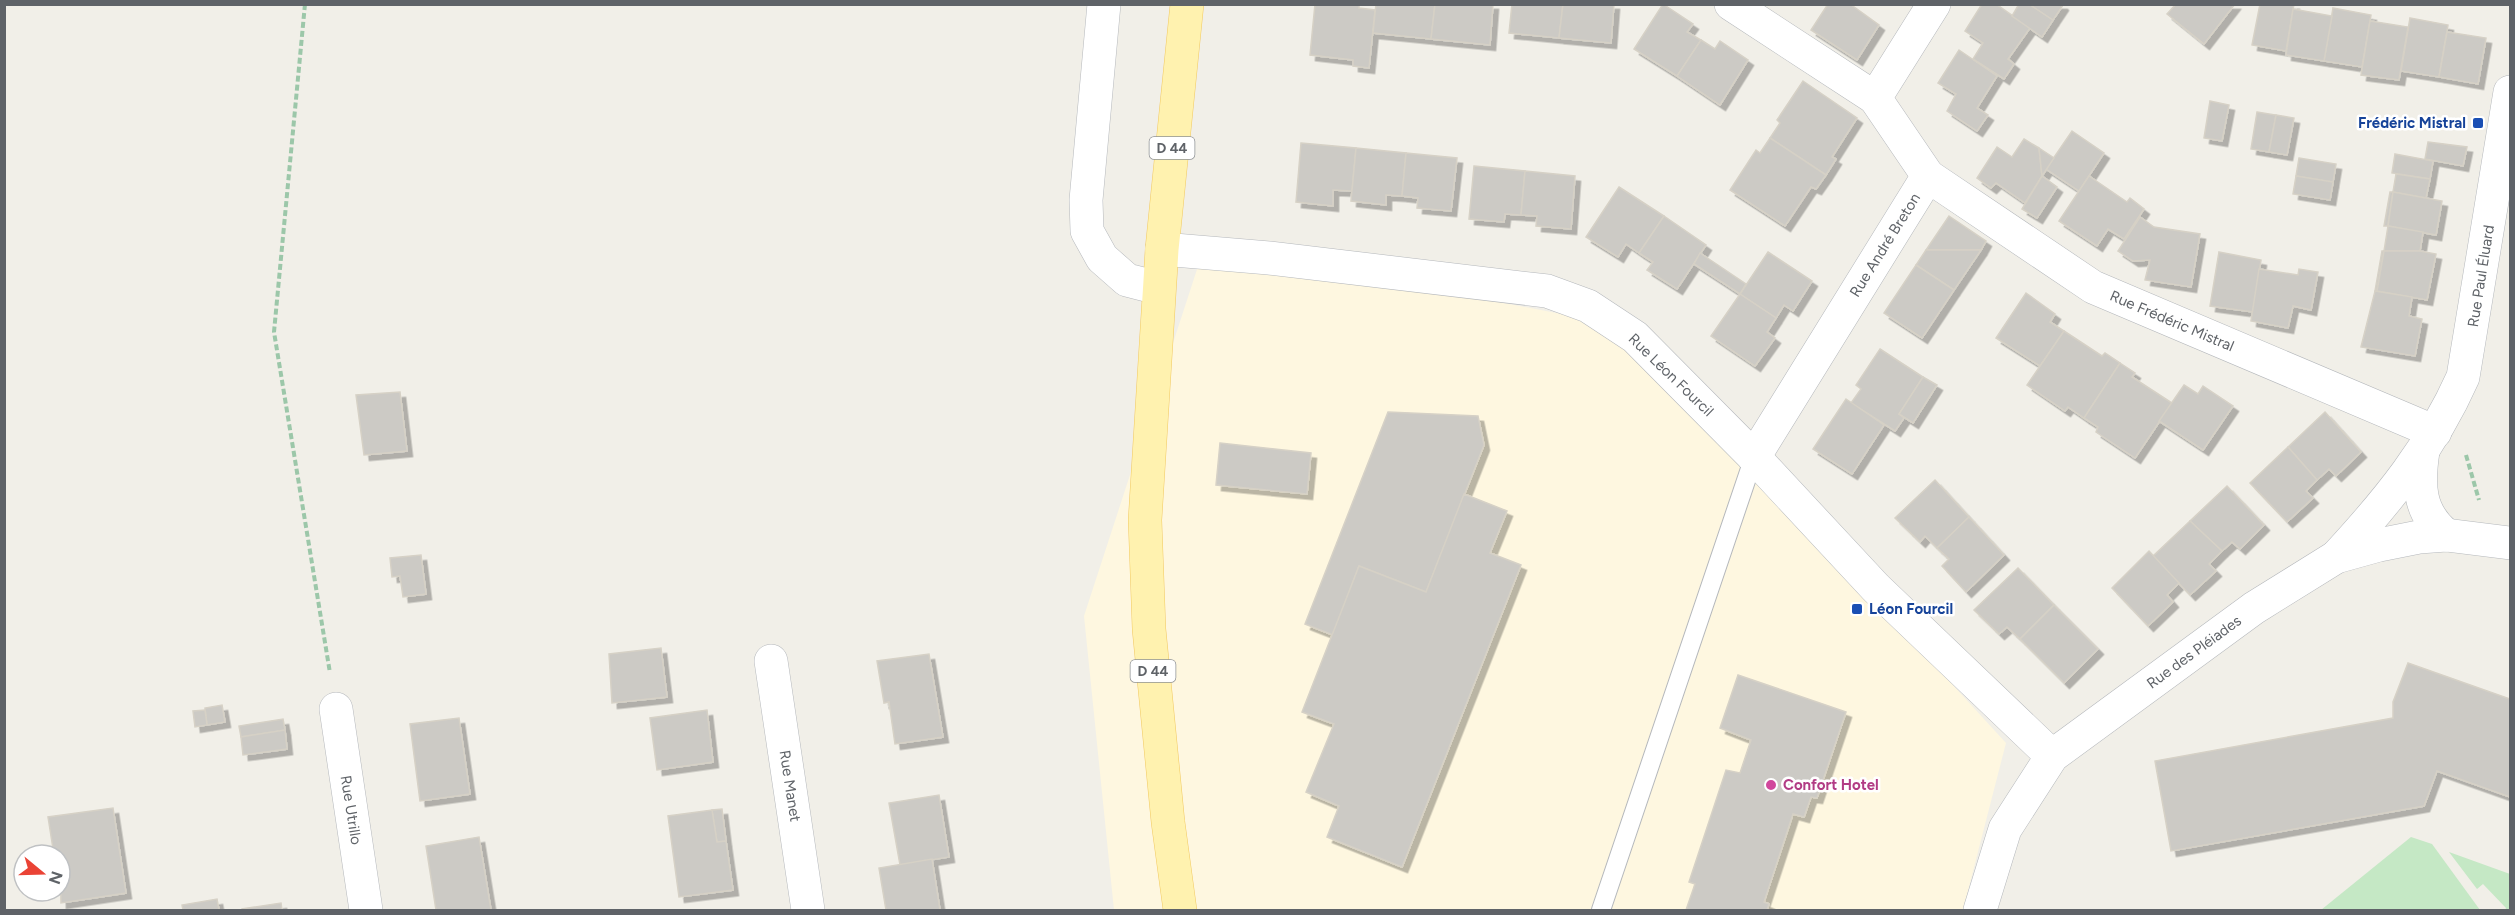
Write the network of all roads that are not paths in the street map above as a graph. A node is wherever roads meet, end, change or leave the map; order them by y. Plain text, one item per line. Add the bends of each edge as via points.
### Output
1 (1104, 4) edge
2 (1187, 4) edge
3 (1731, 4) edge
4 (1934, 4) edge
5 (2511, 92) edge
6 (1875, 98) junction
7 (1928, 176) junction
8 (1162, 249) junction
9 (1158, 288) junction
10 (2429, 442) junction
11 (1754, 457) junction
12 (2446, 535) junction
13 (2497, 541) edge
14 (2336, 557) junction
15 (771, 661) dead end
16 (336, 709) road end
17 (2052, 756) junction
18 (366, 910) edge
19 (808, 910) edge
20 (1180, 910) edge
21 (1601, 910) edge
22 (1980, 910) edge

1 - 9 street via 1086,200 1087,231 1102,258 1127,280
2 - 8 main road, D 44
3 - 6 street
4 - 6 street
5 - 10 street, Rue Paul Éluard via 2468,354 2458,388
6 - 7 street, Rue André Breton
7 - 10 street, Rue Frédéric Mistral via 2093,287
7 - 11 street, Rue André Breton
8 - 9 main road, D 44
8 - 11 street, Rue Léon Fourcil via 1547,291 1588,306 1635,337
9 - 20 main road, D 44 via 1145,520 1149,629
10 - 12 street, Rue Paul Éluard via 2420,472 2422,504 2434,525
10 - 14 street, Rue Paul Éluard via 2406,477
11 - 17 street, Rue Léon Fourcil via 1876,588
11 - 21 lane
12 - 13 street, Rue des Pléiades
12 - 14 street, Rue des Pléiades via 2379,545
14 - 17 street, Rue des Pléiades via 2254,608
15 - 19 street, Rue Manet
16 - 18 street, Rue Utrillo
17 - 22 street, Rue des Pléiades via 2005,829

